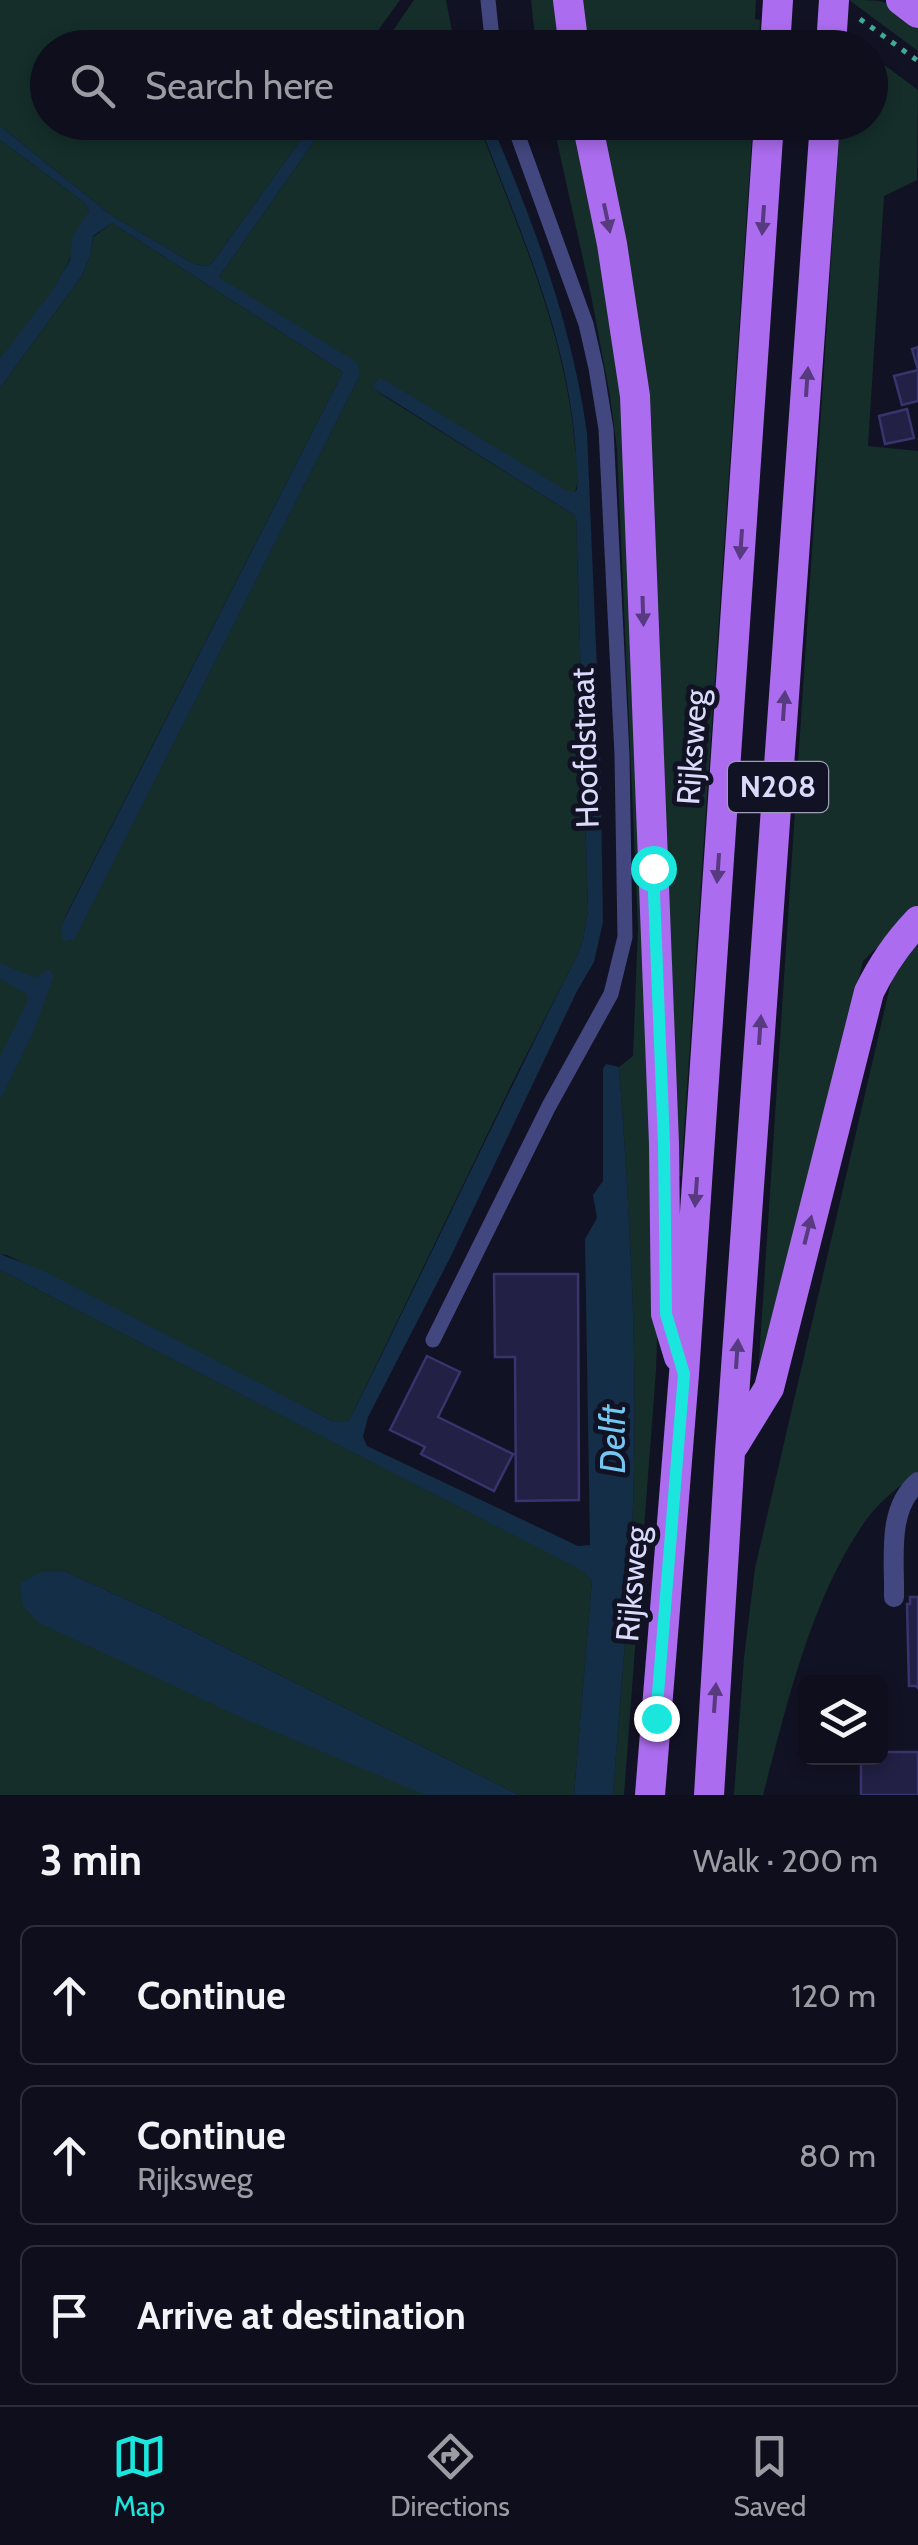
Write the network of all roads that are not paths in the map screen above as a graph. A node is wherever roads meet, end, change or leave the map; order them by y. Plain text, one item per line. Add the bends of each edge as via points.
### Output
1 (488, 0) edge
2 (568, 0) edge
3 (901, 0) edge
4 (841, 5) edge
5 (918, 13) edge
6 (491, 30) edge
7 (572, 30) edge
8 (835, 30) edge
9 (520, 140) edge
10 (591, 140) edge
11 (769, 140) edge
12 (825, 140) edge
13 (918, 921) edge
14 (434, 1340) dead end
15 (684, 1374) junction
16 (730, 1452) junction
17 (918, 1482) edge
18 (894, 1597) dead end
19 (650, 1795) edge
20 (709, 1795) edge

1 - 6 lane
2 - 7 main road
3 - 5 main road
4 - 8 main road, bridge
9 - 14 lane, Hoofdstraat via 586,324 606,429 625,936 611,994
10 -> 15 main road, N208 via 635,396 666,1314
11 -> 15 main road, Rijksweg / N208
16 -> 12 main road, N208
16 -> 13 main road, N208 via 769,1388 869,992
15 - 19 main road, Rijksweg / N208
20 -> 16 main road, N208
17 - 18 street via 896,1520

